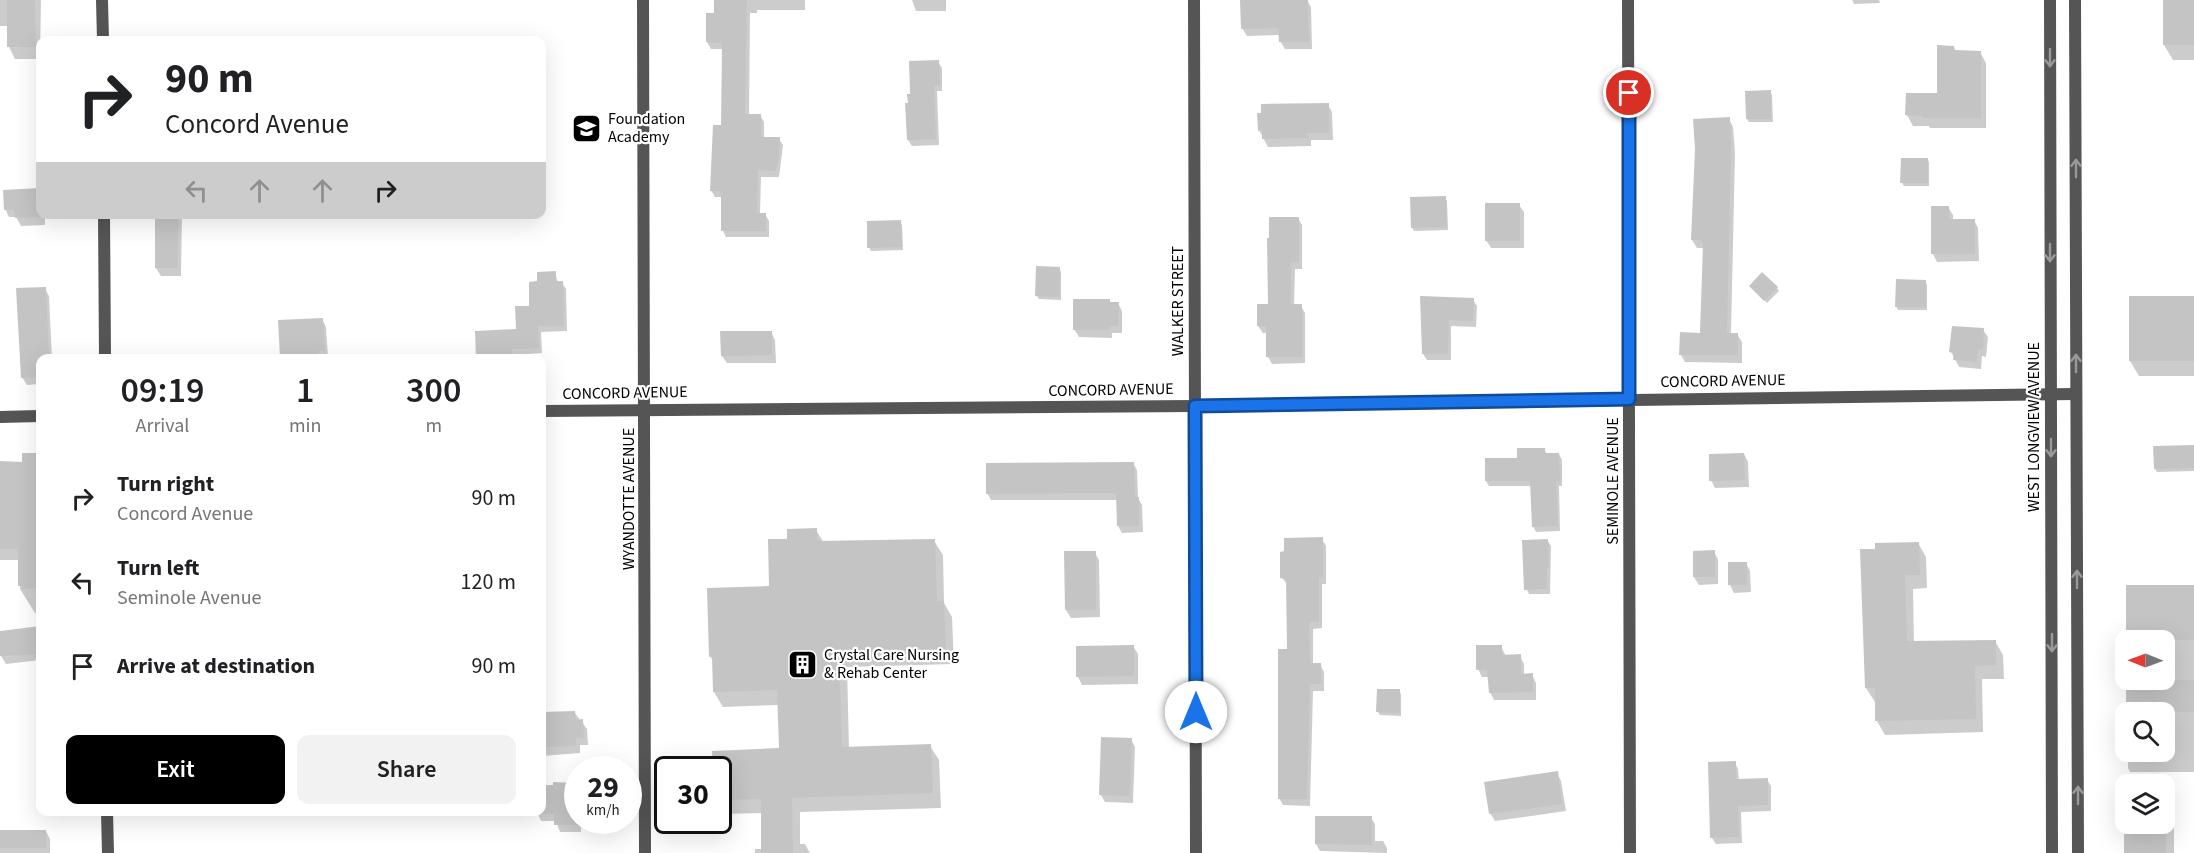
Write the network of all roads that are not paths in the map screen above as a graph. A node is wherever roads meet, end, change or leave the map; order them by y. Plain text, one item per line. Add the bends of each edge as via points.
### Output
1 (102, 0) edge
2 (643, 0) edge
3 (1194, 0) edge
4 (1628, 0) edge
5 (2050, 0) edge
6 (2075, 0) edge
7 (103, 36) edge
8 (104, 219) edge
9 (105, 354) edge
10 (2051, 394) junction
11 (2076, 394) junction
12 (1629, 399) junction
13 (1195, 406) junction
14 (645, 409) junction
15 (546, 411) edge
16 (36, 416) edge
17 (0, 417) edge
18 (107, 816) edge
19 (108, 853) edge
20 (645, 853) edge
21 (1196, 853) edge
22 (1630, 853) edge
23 (2052, 853) edge
24 (2078, 853) edge

1 - 7 street
2 - 14 street, WYANDOTTE AVENUE
3 - 13 street, WALKER STREET
4 - 12 street, SEMINOLE AVENUE
5 -> 10 street, WEST LONGVIEW AVENUE
11 -> 6 street
8 - 9 street
10 - 11 street, CONCORD AVENUE
10 - 12 street, CONCORD AVENUE
10 -> 23 street, WEST LONGVIEW AVENUE
24 -> 11 street
12 - 13 street, CONCORD AVENUE
12 - 22 street, SEMINOLE AVENUE
13 - 14 street, CONCORD AVENUE
13 - 21 street, WALKER STREET
14 - 15 street, CONCORD AVENUE
14 - 20 street, WYANDOTTE AVENUE
16 - 17 street
18 - 19 street

